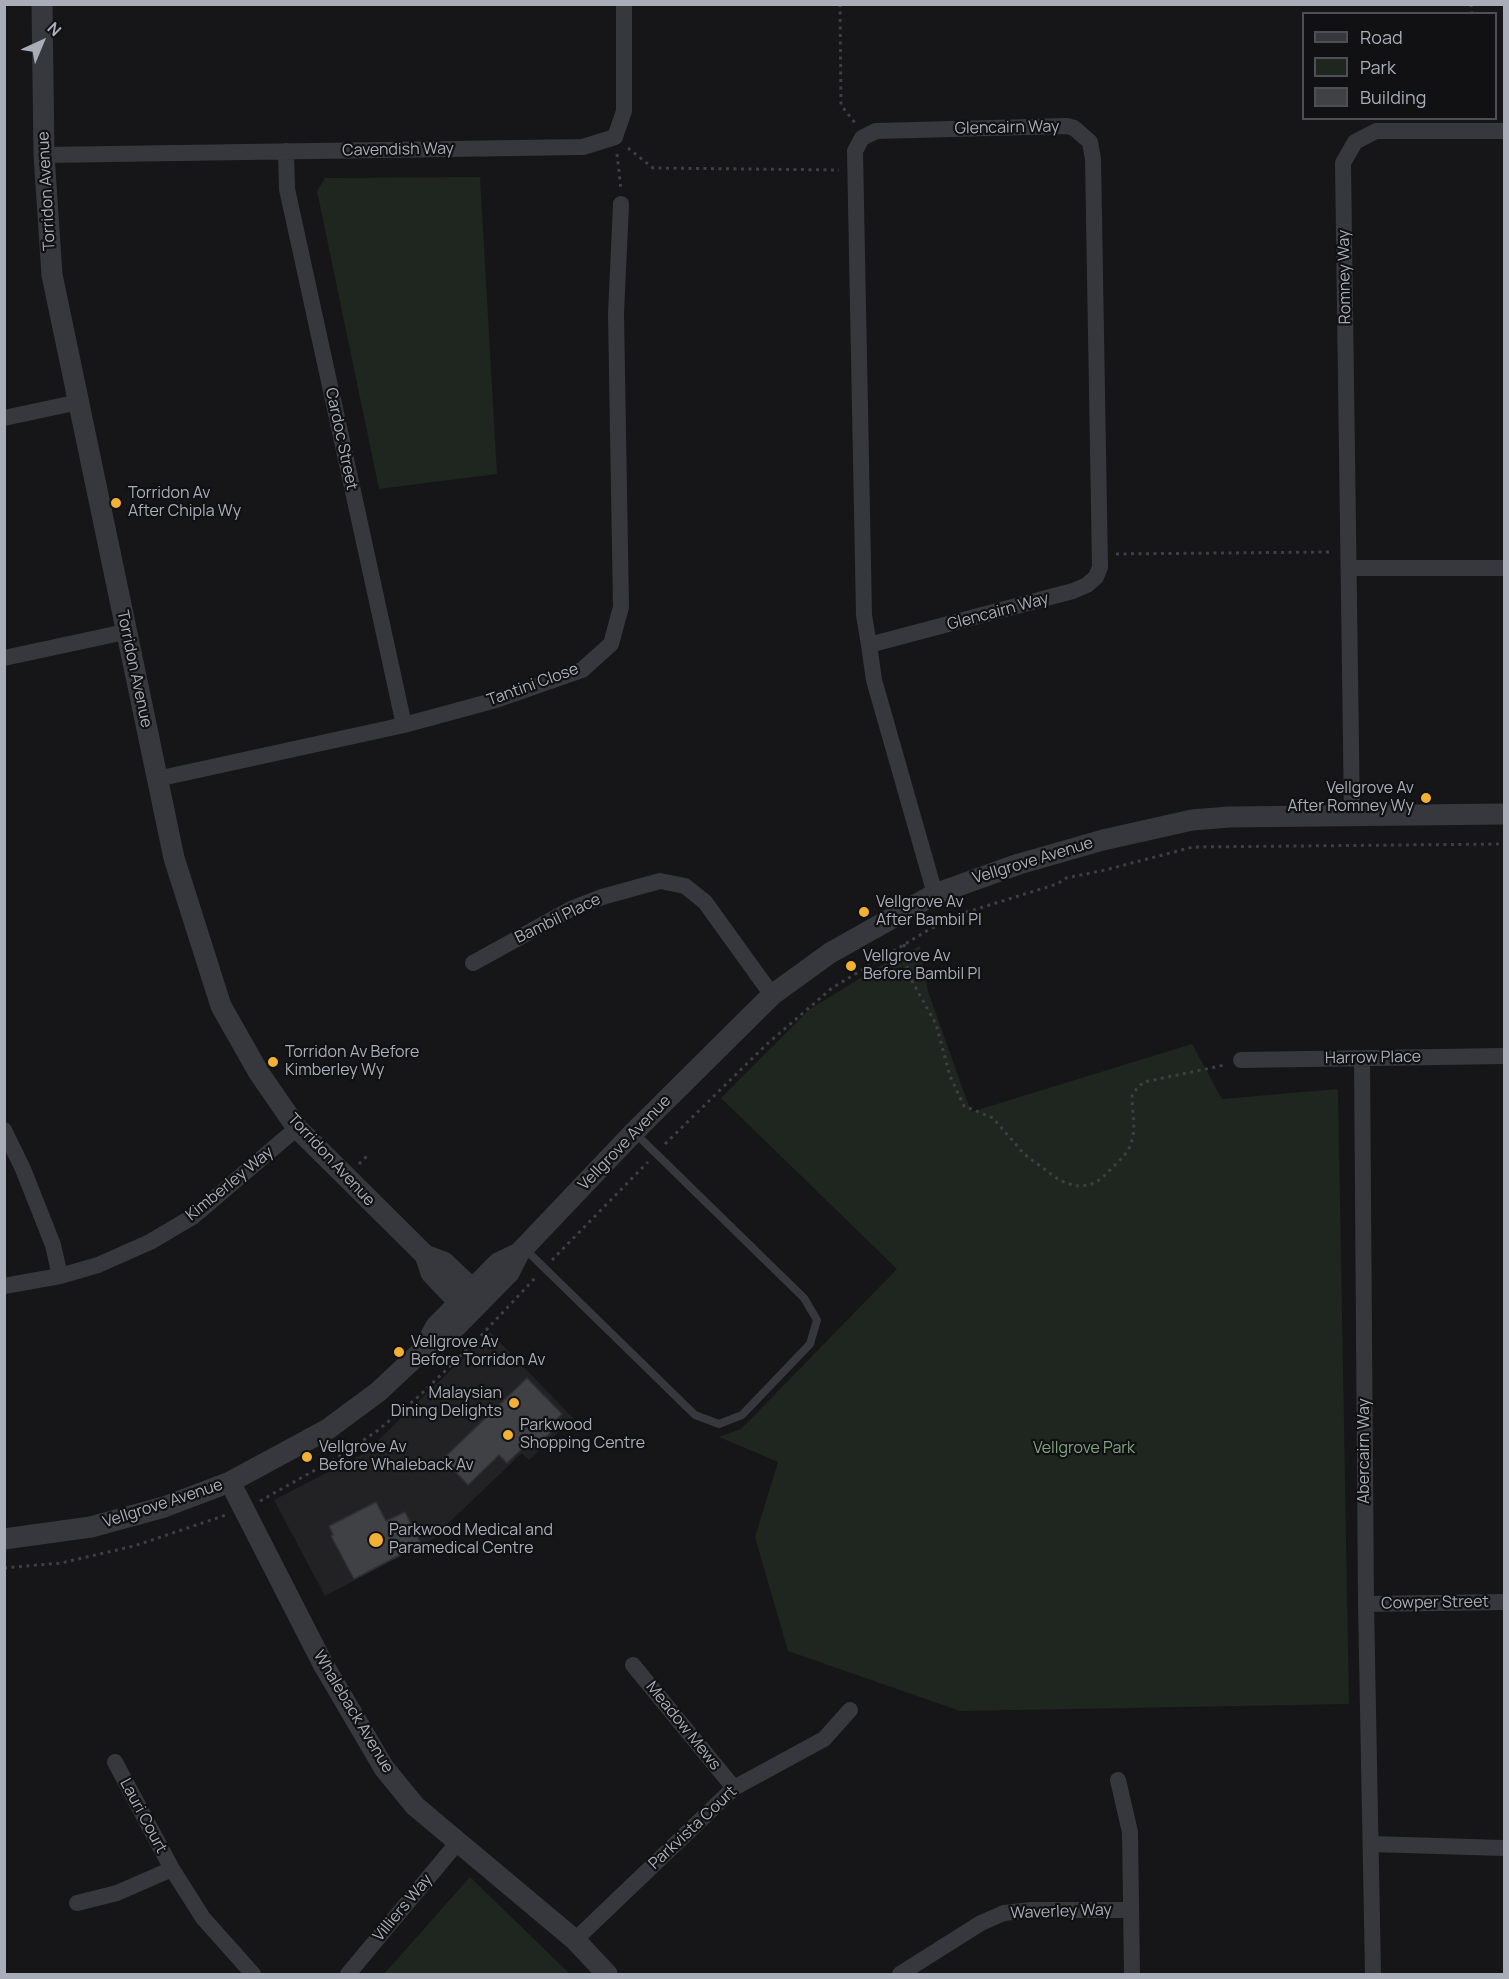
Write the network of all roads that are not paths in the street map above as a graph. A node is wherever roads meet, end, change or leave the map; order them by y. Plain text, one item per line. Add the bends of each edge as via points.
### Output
1 (42, 4) edge
2 (624, 4) edge
3 (1504, 131) edge
4 (286, 151) junction
5 (44, 155) junction
6 (621, 204) road end
7 (79, 402) junction
8 (4, 418) edge
9 (1350, 560) junction
10 (1504, 568) edge
11 (125, 632) junction
12 (868, 645) junction
13 (4, 658) edge
14 (404, 725) junction
15 (157, 779) junction
16 (1504, 814) edge
17 (1352, 817) junction
18 (935, 894) junction
19 (472, 963) dead end
20 (772, 995) junction
21 (1504, 1056) edge
22 (1362, 1059) junction
23 (1241, 1060) road end
24 (297, 1128) junction
25 (4, 1130) edge
26 (634, 1132) junction
27 (521, 1251) junction
28 (60, 1276) junction
29 (4, 1286) edge
30 (471, 1301) junction
31 (230, 1482) junction
32 (4, 1539) edge
33 (1504, 1602) edge
34 (1366, 1604) junction
35 (633, 1665) dead end
36 (850, 1710) dead end
37 (116, 1762) dead end
38 (1118, 1780) dead end
39 (734, 1788) junction
40 (458, 1842) junction
41 (1371, 1844) junction
42 (1504, 1848) edge
43 (171, 1869) junction
44 (77, 1903) dead end
45 (1131, 1910) junction
46 (575, 1940) junction
47 (253, 1974) edge
48 (348, 1974) edge
49 (607, 1974) edge
50 (900, 1974) edge
51 (1132, 1974) edge
52 (1373, 1974) edge

1 - 5 street, Torridon Avenue
2 - 4 street, Cavendish Way via 624,111 615,137 583,147
3 - 9 street, Romney Way via 1376,131 1355,142 1343,163
4 - 5 street, Cavendish Way
4 - 14 street, Cardoc Street via 287,189
5 - 7 street, Torridon Avenue via 52,275
6 - 14 street, Tantini Close via 616,314 621,607 611,644 582,670 496,700
7 - 8 street
7 - 11 street, Torridon Avenue
9 - 10 street
9 - 17 street, Romney Way
11 - 13 street
11 - 15 street, Torridon Avenue
12 - 12 street, Glencairn Way via 864,615 853,170 856,146 876,131 1067,126 1090,142 1094,159 1102,554 1096,577 1073,591
12 - 18 street via 874,680
14 - 15 street, Tantini Close
15 - 24 street, Torridon Avenue via 174,858 221,1005 259,1073
16 - 17 street, Vellgrove Avenue
17 - 18 street, Vellgrove Avenue via 1192,820 1019,864
18 - 20 street, Vellgrove Avenue via 878,923
19 - 20 street, Bambil Place via 571,909 660,881 685,886 705,902
20 - 26 street, Vellgrove Avenue
21 - 22 street, Harrow Place
22 - 23 street, Harrow Place
22 - 34 street, Abercairn Way
24 - 28 street, Kimberley Way via 194,1216 150,1242 98,1265
24 - 30 street, Torridon Avenue via 425,1255 431,1273
25 - 28 street via 23,1169
26 - 27 street, Vellgrove Avenue
26 - 27 lane via 804,1298 817,1320 810,1344 742,1415 719,1424 695,1415
27 - 30 street, Vellgrove Avenue via 509,1273
28 - 29 street, Kimberley Way
30 - 31 street, Vellgrove Avenue via 446,1337 423,1350 378,1392 328,1429
31 - 32 street, Vellgrove Avenue via 164,1507 91,1527
31 - 40 street, Whaleback Avenue via 323,1664 384,1768 415,1806
33 - 34 street, Cowper Street
34 - 41 street, Abercairn Way
35 - 39 street, Meadow Mews
36 - 39 street, Parkvista Court via 824,1739
37 - 43 street, Lauri Court
38 - 45 street, Waverley Way via 1130,1832
39 - 46 street, Parkvista Court
40 - 46 street, Whaleback Avenue
40 - 48 street, Villiers Way
41 - 42 street
41 - 52 street, Abercairn Way
43 - 44 street, Lauri Court via 117,1893
43 - 47 street, Lauri Court via 203,1918
45 - 50 street, Waverley Way via 1005,1913 981,1923
45 - 51 street, Waverley Way
46 - 49 street, Whaleback Avenue

